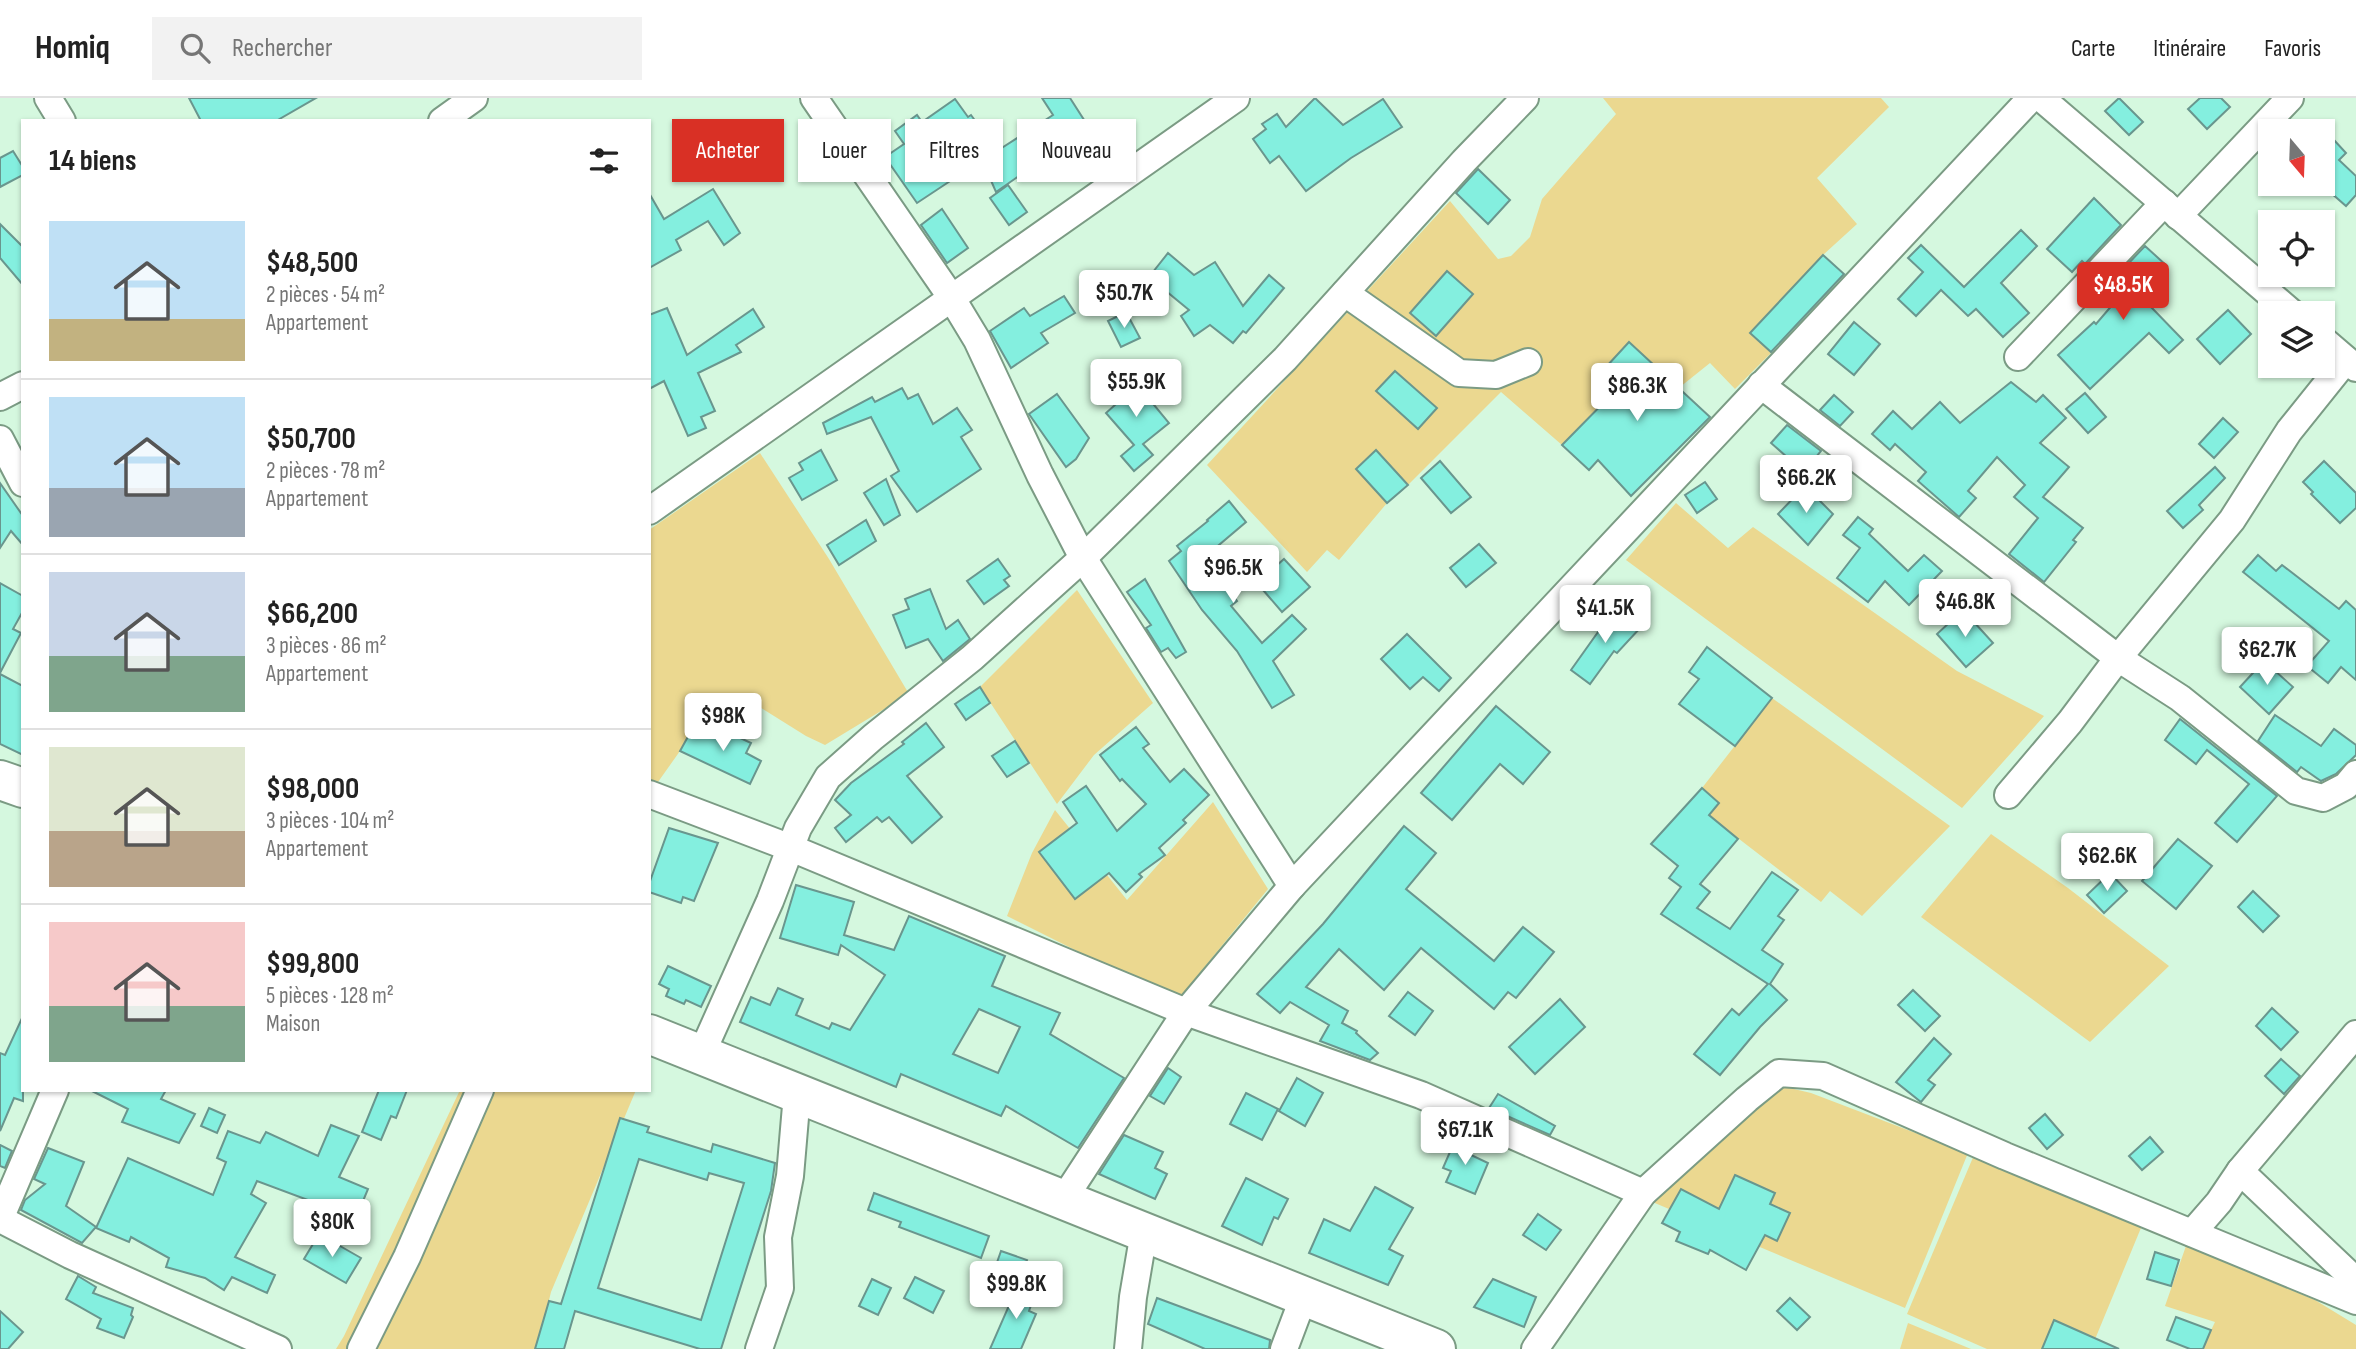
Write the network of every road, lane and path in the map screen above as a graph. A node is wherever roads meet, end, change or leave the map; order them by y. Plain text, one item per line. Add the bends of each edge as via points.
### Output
1 (48, 98) edge
2 (474, 98) edge
3 (814, 98) edge
4 (1237, 98) edge
5 (1525, 98) edge
6 (2031, 98) edge
7 (2041, 98) edge
8 (2290, 98) edge
9 (61, 119) edge
10 (445, 119) edge
11 (2171, 209) junction
12 (1345, 293) junction
13 (951, 297) junction
14 (2278, 301) edge
15 (2335, 350) edge
16 (2018, 357) dead end
17 (1528, 362) dead end
18 (2351, 364) edge
19 (1761, 385) junction
20 (21, 386) edge
21 (0, 397) edge
22 (0, 439) edge
23 (21, 479) edge
24 (651, 510) edge
25 (1083, 558) junction
26 (2118, 658) junction
27 (2356, 774) edge
28 (0, 780) edge
29 (21, 787) edge
30 (651, 795) edge
31 (2008, 795) dead end
32 (791, 848) junction
33 (1292, 886) junction
34 (1186, 1012) junction
35 (2356, 1034) edge
36 (651, 1035) edge
37 (701, 1055) junction
38 (54, 1092) edge
39 (479, 1092) edge
40 (797, 1094) junction
41 (2241, 1171) junction
42 (1643, 1194) junction
43 (1063, 1200) junction
44 (0, 1219) edge
45 (1144, 1233) junction
46 (2192, 1233) junction
47 (2356, 1280) edge
48 (1304, 1296) junction
49 (2356, 1301) edge
50 (278, 1349) edge
51 (361, 1349) edge
52 (759, 1349) edge
53 (1128, 1349) edge
54 (1284, 1349) edge
55 (1436, 1349) edge
56 (1535, 1349) edge

1 - 9 street
2 - 10 street
3 - 13 street
4 - 13 street
5 - 12 street
6 - 19 street
7 - 11 street
8 - 11 street
11 - 14 street
11 - 16 street
12 - 17 street via 1459,373 1496,374
12 - 25 street via 1285,359
13 - 24 street
13 - 25 street via 977,340
15 - 18 street
18 - 26 street via 2289,431 2232,520
19 - 26 street
19 - 33 street
20 - 21 street
22 - 23 street
25 - 32 street via 972,658 828,777
25 - 33 street
26 - 27 street via 2179,698 2296,791 2323,798 2346,786
26 - 31 street
28 - 29 highway
30 - 32 street
32 - 34 street
32 - 37 street
33 - 34 street
34 - 42 street via 1421,1094
34 - 43 street
35 - 41 street
36 - 37 highway
37 - 40 highway
38 - 44 street
39 - 51 street
40 - 43 highway
40 - 52 street via 790,1176 778,1237 780,1288
41 - 46 street
41 - 47 street
42 - 46 street via 1779,1073 1823,1076
42 - 56 street
43 - 45 highway
44 - 50 street
45 - 48 highway
45 - 53 street
46 - 49 street
48 - 54 street
48 - 55 highway

